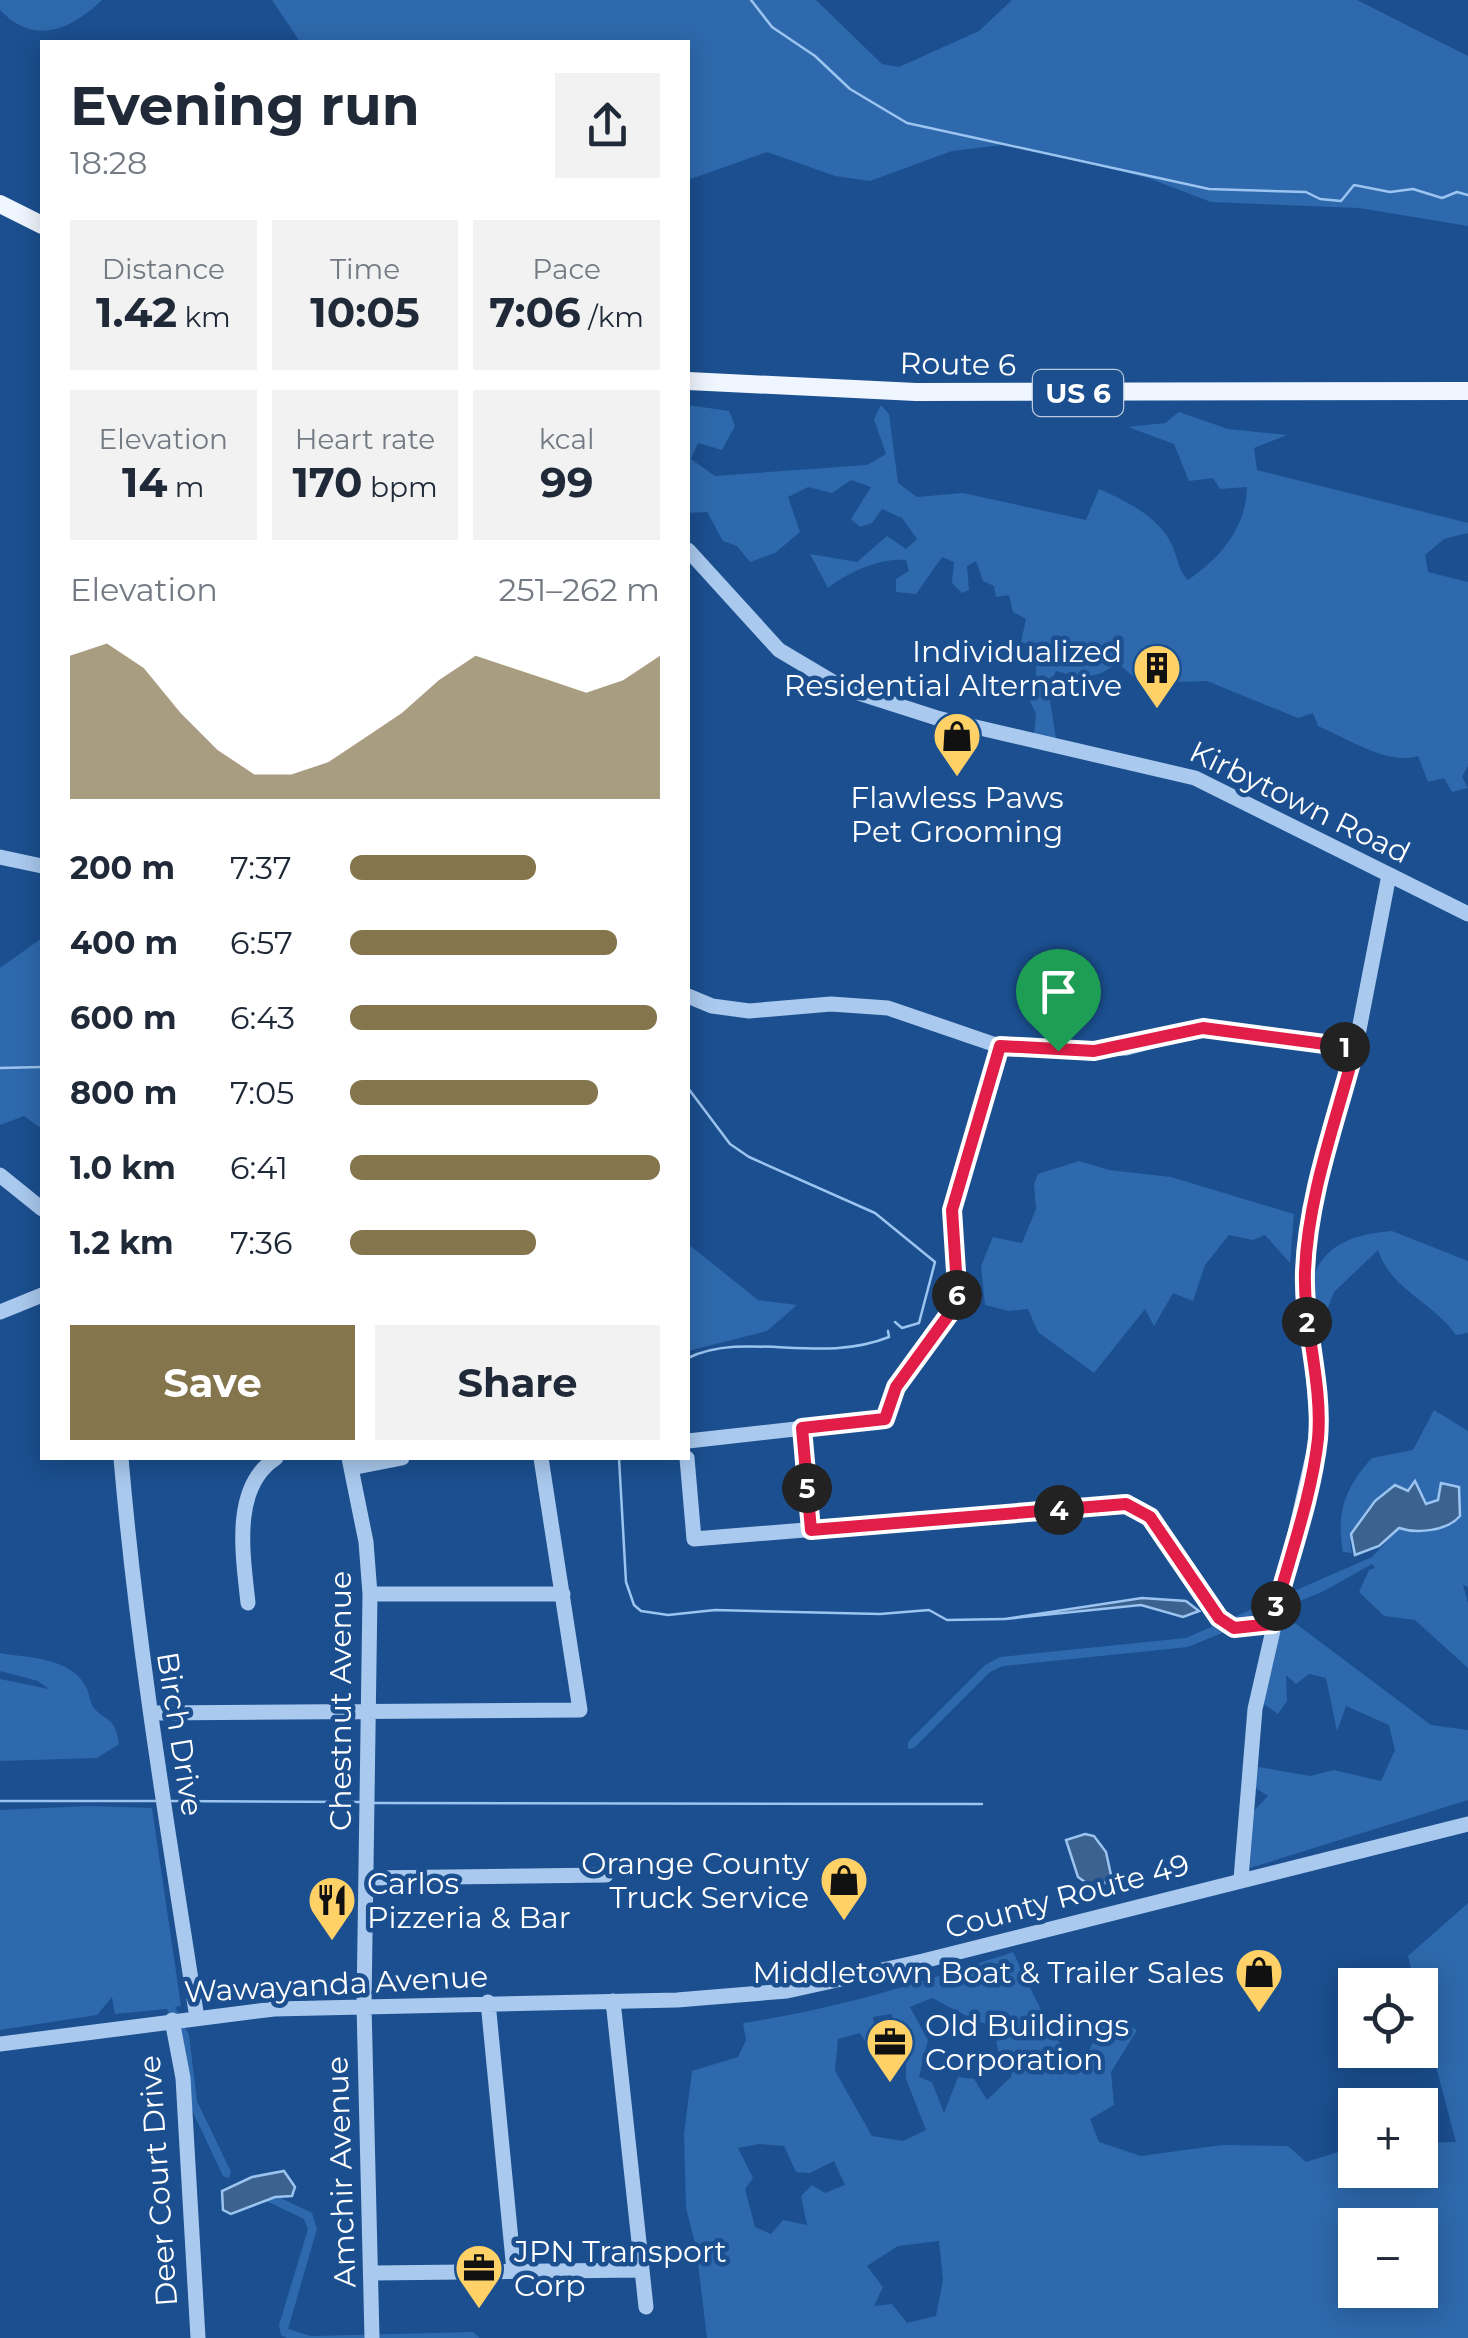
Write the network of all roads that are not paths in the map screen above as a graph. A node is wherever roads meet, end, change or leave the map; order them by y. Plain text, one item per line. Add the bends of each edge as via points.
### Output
1 (0, 204) edge
2 (40, 224) edge
3 (690, 381) edge
4 (1468, 391) edge
5 (690, 552) edge
6 (0, 857) edge
7 (40, 866) edge
8 (1389, 875) junction
9 (1468, 914) edge
10 (690, 997) edge
11 (1000, 1046) junction
12 (1355, 1048) junction
13 (0, 1175) edge
14 (40, 1207) edge
15 (40, 1296) edge
16 (0, 1312) edge
17 (802, 1428) junction
18 (690, 1441) edge
19 (121, 1460) edge
20 (274, 1460) edge
21 (381, 1460) edge
22 (540, 1460) edge
23 (687, 1460) edge
24 (350, 1463) edge
25 (811, 1530) junction
26 (370, 1594) junction
27 (563, 1594) junction
28 (248, 1602) dead end
29 (1272, 1624) junction
30 (367, 1712) junction
31 (152, 1713) junction
32 (1468, 1824) edge
33 (606, 1876) dead end
34 (368, 1878) junction
35 (1241, 1879) junction
36 (677, 2000) joint
37 (614, 2001) junction
38 (488, 2002) junction
39 (364, 2005) junction
40 (197, 2018) junction
41 (172, 2020) junction
42 (0, 2044) edge
43 (641, 2270) junction
44 (514, 2271) junction
45 (372, 2273) junction
46 (646, 2307) dead end
47 (198, 2338) edge
48 (372, 2338) edge

1 - 2 main road
3 - 4 main road, Route 6 / US 6 via 916,392
5 - 8 street, Kirbytown Road via 779,650 843,688 970,726 1180,772
6 - 7 street
8 - 9 street, Kirbytown Road
8 - 12 street
10 - 11 street via 749,1011 832,1004 888,1008
11 - 12 street via 1094,1051 1203,1028
11 - 17 street via 952,1210 958,1302 896,1387 885,1419
12 - 29 street via 1306,1256 1318,1400 1314,1462
13 - 14 street
15 - 16 street
17 - 18 street
17 - 25 street
19 - 31 street, Birch Drive via 138,1646
20 - 28 street via 252,1478 247,1494
21 - 24 street
22 - 27 street
23 - 25 street via 694,1539
24 - 26 street, Chestnut Avenue
25 - 29 street via 1126,1504 1150,1517 1219,1618 1234,1628
26 - 27 street
26 - 30 street, Chestnut Avenue
27 - 30 street via 580,1710
29 - 35 street via 1255,1709
30 - 31 street
30 - 34 street, Chestnut Avenue
31 - 40 street, Birch Drive
32 - 35 street, County Route 49
33 - 34 street
34 - 39 street, Chestnut Avenue
35 - 36 street, County Route 49 via 829,1984
36 - 37 street, Wawayanda Avenue
37 - 38 street, Wawayanda Avenue
37 - 43 street
38 - 39 street, Wawayanda Avenue
38 - 44 street
39 - 40 street, Wawayanda Avenue
39 - 45 street, Amchir Avenue
40 - 41 street, Wawayanda Avenue
41 - 42 street, Wawayanda Avenue
41 - 47 street, Deer Court Drive via 185,2103
43 - 44 street
43 - 46 street
44 - 45 street
45 - 48 street, Amchir Avenue

